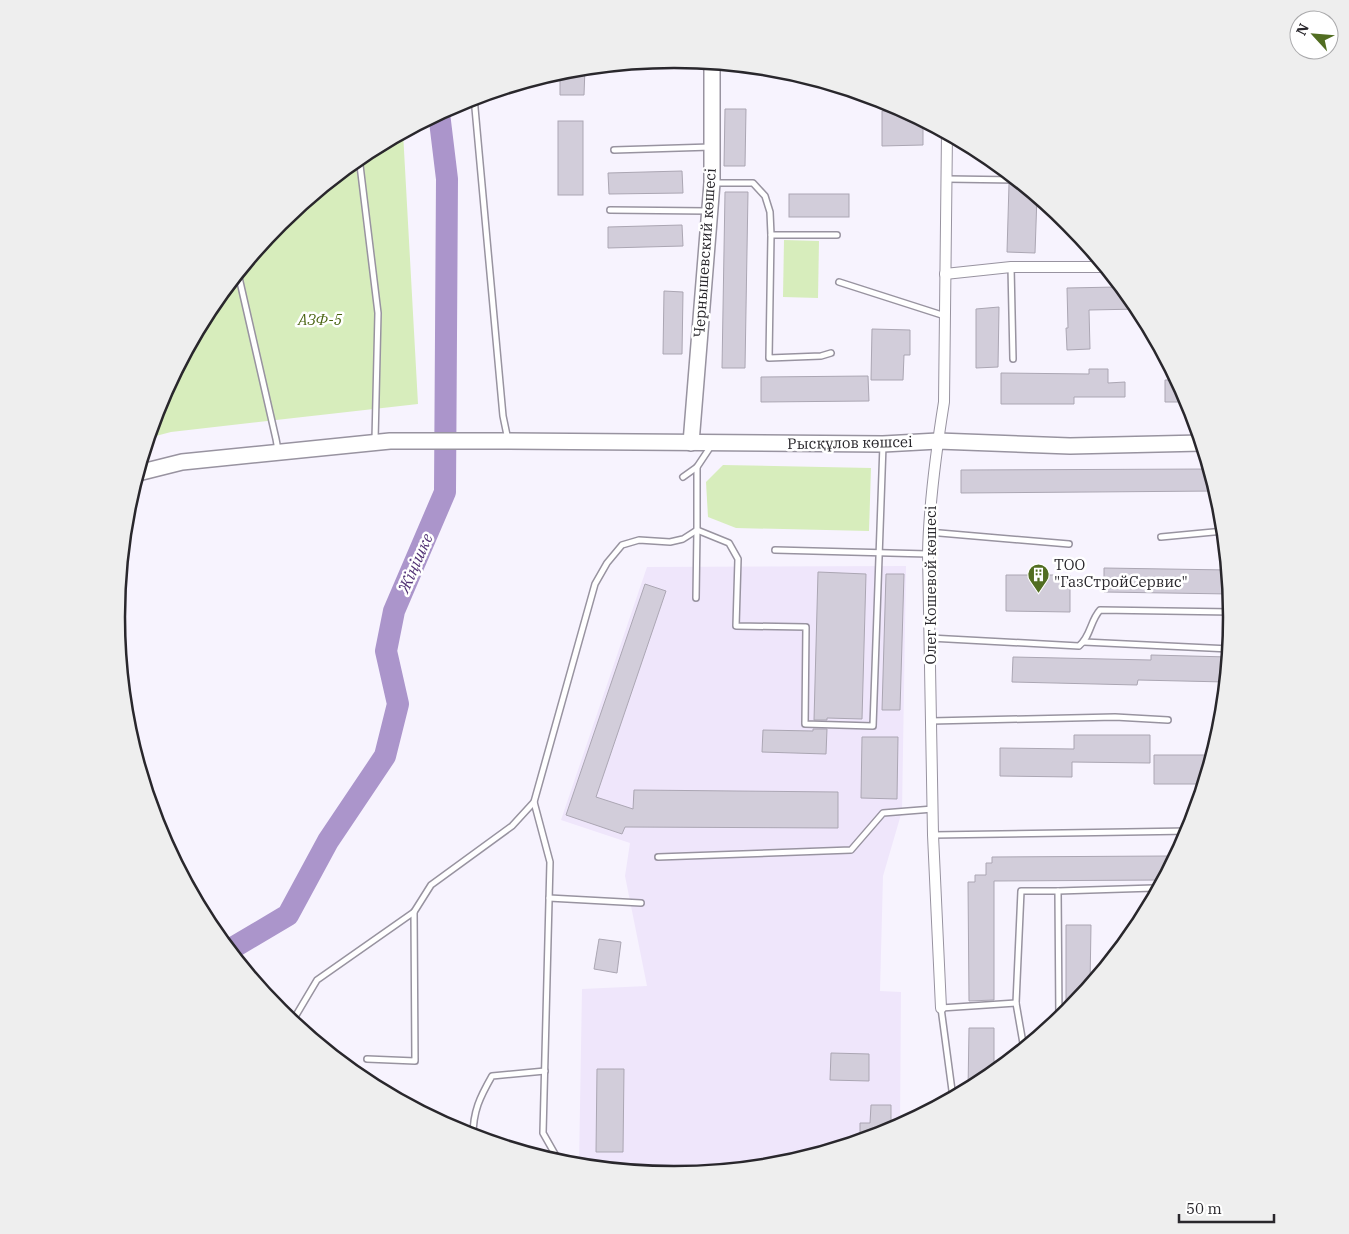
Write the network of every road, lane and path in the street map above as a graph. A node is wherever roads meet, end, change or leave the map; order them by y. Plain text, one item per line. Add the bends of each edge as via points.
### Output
1 (712, 69) edge
2 (475, 105) edge
3 (947, 140) edge
4 (712, 146) junction
5 (614, 150) dead end
6 (360, 166) edge
7 (946, 179) junction
8 (1007, 180) edge
9 (712, 183) junction
10 (610, 210) dead end
11 (710, 211) junction
12 (771, 235) junction
13 (837, 235) dead end
14 (1011, 267) junction
15 (1098, 267) edge
16 (945, 274) junction
17 (240, 281) edge
18 (839, 282) dead end
19 (945, 316) junction
20 (832, 353) dead end
21 (1013, 359) dead end
22 (502, 441) junction
23 (938, 441) junction
24 (382, 442) junction
25 (691, 443) junction
26 (713, 443) junction
27 (1196, 443) edge
28 (883, 444) junction
29 (278, 453) junction
30 (696, 467) junction
31 (145, 471) edge
32 (683, 477) dead end
33 (697, 530) junction
34 (928, 532) junction
35 (1217, 532) edge
36 (1161, 537) dead end
37 (1069, 544) dead end
38 (775, 550) dead end
39 (879, 552) junction
40 (928, 554) junction
41 (696, 598) dead end
42 (1224, 612) edge
43 (930, 638) junction
44 (1084, 642) junction
45 (1223, 649) edge
46 (1168, 720) dead end
47 (931, 721) junction
48 (534, 802) junction
49 (933, 809) junction
50 (1180, 832) edge
51 (933, 835) junction
52 (658, 857) dead end
53 (1152, 888) edge
54 (1058, 891) junction
55 (549, 898) junction
56 (641, 904) dead end
57 (414, 912) junction
58 (1016, 1003) junction
59 (942, 1008) junction
60 (1059, 1010) edge
61 (296, 1015) edge
62 (1023, 1042) edge
63 (367, 1059) dead end
64 (545, 1071) junction
65 (952, 1091) edge
66 (473, 1128) edge
67 (554, 1153) edge

1 - 4 street, Чернышевский көшесі
2 - 22 lane via 503,416
3 - 7 street, Олег Кошевой көшесі
4 - 5 lane
4 - 9 street, Чернышевский көшесі
6 - 24 lane via 378,313
7 - 8 lane
7 - 16 street, Олег Кошевой көшесі
9 - 11 street, Чернышевский көшесі
9 - 12 lane via 753,183 764,196 770,212
10 - 11 lane
11 - 25 street, Чернышевский көшесі
12 - 13 lane
12 - 20 lane via 769,358
14 - 15 street
14 - 16 street
14 - 21 lane
16 - 19 street, Олег Кошевой көшесі
17 - 29 lane
18 - 19 lane
19 - 23 street, Олег Кошевой көшесі via 944,402
22 - 24 street, Рысқұлов көшсеі
22 - 25 street, Рысқұлов көшсеі
23 - 27 street, Рысқұлов көшсеі via 1070,446
23 - 28 street, Рысқұлов көшсеі
23 - 34 street, Олег Кошевой көшесі
24 - 29 street, Рысқұлов көшсеі
25 - 26 street, Рысқұлов көшсеі
26 - 28 street, Рысқұлов көшсеі
26 - 30 lane
28 - 39 lane
29 - 31 street, Рысқұлов көшсеі via 182,462
30 - 32 lane
30 - 33 lane
33 - 39 lane via 728,543 738,559 736,626 806,627 805,724 873,726
33 - 41 lane
33 - 48 lane via 683,539 670,542 639,540 622,545 603,570 595,584
34 - 37 lane
34 - 40 street, Олег Кошевой көшесі
35 - 36 lane
38 - 39 lane
39 - 40 lane
40 - 43 street, Олег Кошевой көшесі
42 - 44 lane via 1100,610
43 - 44 lane via 1079,646
43 - 47 street, Олег Кошевой көшесі
44 - 45 lane
46 - 47 lane
47 - 49 street, Олег Кошевой көшесі
48 - 55 lane via 550,862
48 - 57 lane via 512,826 431,885
49 - 51 street, Олег Кошевой көшесі
49 - 52 lane via 883,813 851,850
50 - 51 lane
51 - 59 street, Олег Кошевой көшесі
53 - 54 lane
54 - 58 lane via 1021,891
54 - 60 lane
55 - 56 lane
55 - 64 lane
57 - 61 lane via 318,980
57 - 63 lane via 415,1061
58 - 59 lane
58 - 62 lane
59 - 65 lane
64 - 66 lane via 492,1076 480,1098
64 - 67 lane via 543,1133

